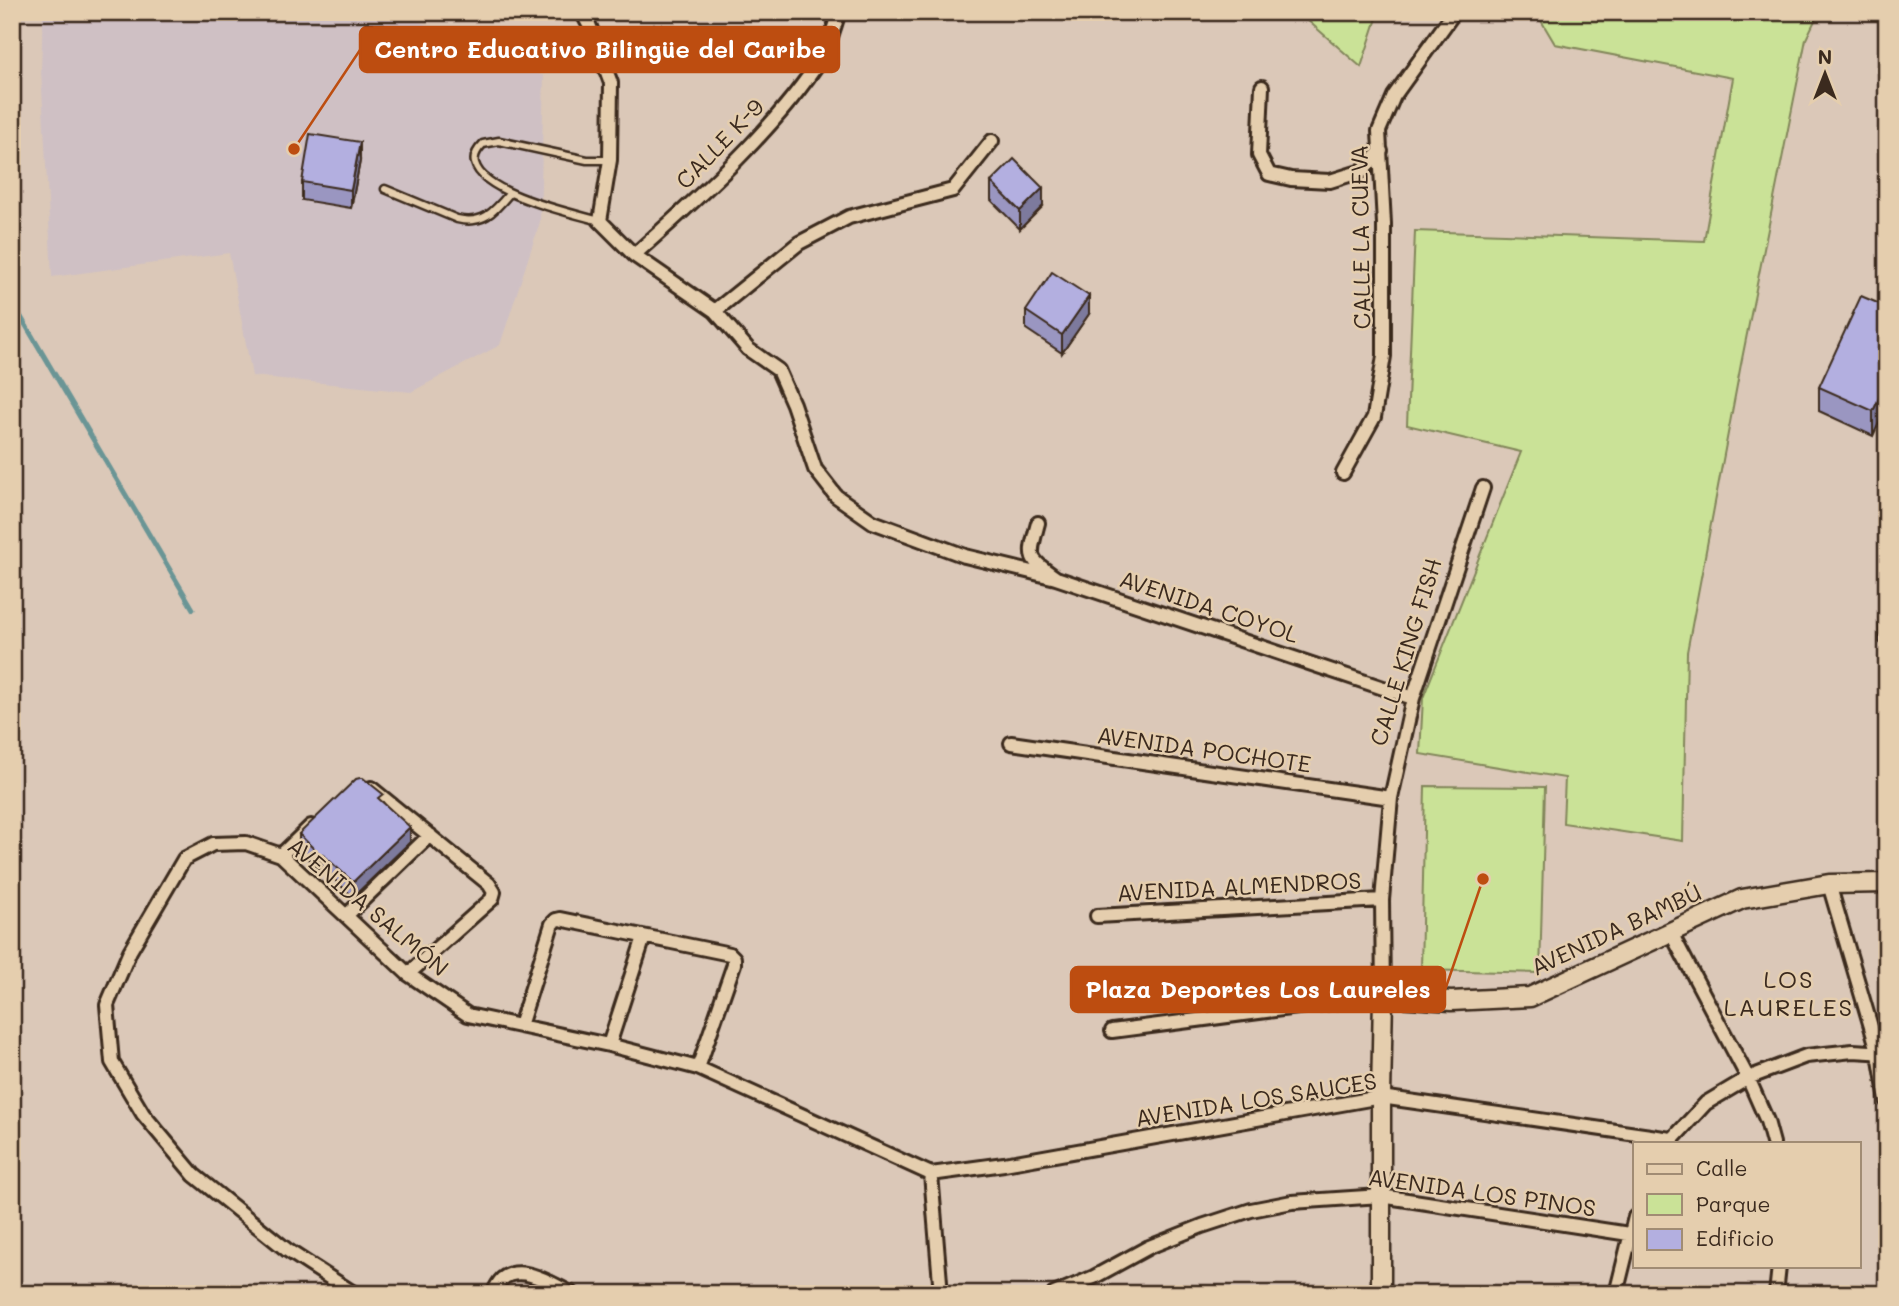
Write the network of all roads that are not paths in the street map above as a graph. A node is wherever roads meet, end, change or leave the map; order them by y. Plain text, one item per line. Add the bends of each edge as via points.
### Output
1 (583, 12) edge
2 (839, 12) edge
3 (1452, 12) edge
4 (1262, 87) dead end
5 (992, 141) dead end
6 (1381, 151) junction
7 (610, 160) junction
8 (385, 189) dead end
9 (509, 194) junction
10 (600, 222) junction
11 (634, 255) junction
12 (715, 312) junction
13 (1343, 473) dead end
14 (1483, 488) dead end
15 (1038, 523) dead end
16 (1056, 578) junction
17 (1413, 698) junction
18 (1011, 743) dead end
19 (360, 784) edge
20 (1391, 798) junction
21 (316, 821) edge
22 (430, 835) junction
23 (281, 855) junction
24 (1887, 883) edge
25 (1829, 884) junction
26 (1382, 900) junction
27 (346, 916) junction
28 (1097, 916) dead end
29 (1671, 931) junction
30 (644, 937) junction
31 (408, 974) junction
32 (1383, 996) junction
33 (520, 1026) junction
34 (1112, 1031) dead end
35 (609, 1045) junction
36 (1883, 1053) edge
37 (698, 1068) junction
38 (1748, 1078) junction
39 (1381, 1097) junction
40 (1887, 1101) edge
41 (1670, 1141) edge
42 (1773, 1142) edge
43 (931, 1174) junction
44 (1381, 1196) junction
45 (1633, 1223) edge
46 (1629, 1234) junction
47 (1779, 1268) edge
48 (355, 1294) edge
49 (493, 1294) edge
50 (572, 1294) edge
51 (941, 1294) edge
52 (1054, 1294) edge
53 (1381, 1294) edge
54 (1616, 1294) edge
55 (1776, 1294) edge

1 - 7 street via 611,83
2 - 11 street, CALLE K-9 via 823,55 781,112
3 - 6 street, CALLE LA CUEVA via 1394,96 1379,131
4 - 6 street via 1259,155 1269,174 1330,181 1362,171
5 - 12 street via 953,190 849,217 799,243
6 - 13 street, CALLE LA CUEVA via 1384,356 1374,416
7 - 9 lane via 587,160 499,141 483,144 475,156 478,169
7 - 10 street
8 - 9 lane via 467,222 495,211
9 - 10 lane
10 - 11 street
11 - 12 street
12 - 16 street via 748,349 778,370 815,469 836,496 873,522 912,537 965,556
14 - 17 street, CALLE KING FISH
15 - 16 street, AVENIDA COYOL via 1031,551 1036,564
16 - 17 street, AVENIDA COYOL
17 - 20 street, CALLE KING FISH
18 - 20 street, AVENIDA POCHOTE
19 - 22 street via 368,785
20 - 26 street, CALLE KING FISH
21 - 23 street
22 - 27 street
22 - 31 street via 494,891 492,899
23 - 27 street, AVENIDA SALMÓN
23 - 48 street, AVENIDA SALMÓN via 246,843 213,844 184,859 130,951 107,1005 112,1062 143,1114 194,1175 287,1250
24 - 25 street, AVENIDA BAMBÚ
25 - 29 street, AVENIDA BAMBÚ via 1742,899
25 - 36 street
26 - 28 street, AVENIDA ALMENDROS
26 - 32 street, CALLE KING FISH
27 - 31 street, AVENIDA SALMÓN
29 - 32 street, AVENIDA BAMBÚ via 1530,997 1451,1000
29 - 38 street
30 - 33 street via 556,920
30 - 35 street
30 - 37 street via 734,958
31 - 33 street, AVENIDA SALMÓN via 468,1015
32 - 34 street, AVENIDA BAMBÚ
32 - 39 street, CALLE KING FISH
33 - 35 street, AVENIDA SALMÓN
35 - 37 street, AVENIDA SALMÓN
36 - 38 street via 1806,1056
36 - 40 street
37 - 43 street, AVENIDA SALMÓN
38 - 41 street via 1706,1103
38 - 42 street
39 - 41 street, AVENIDA LOS SAUCES
39 - 43 street, AVENIDA LOS SAUCES
39 - 44 street, CALLE KING FISH
43 - 51 street
44 - 46 street, AVENIDA LOS PINOS
44 - 52 street, AVENIDA LOS PINOS via 1292,1202 1251,1210 1150,1247
44 - 53 street, CALLE KING FISH
45 - 46 street
46 - 54 street
47 - 55 street
49 - 50 street via 501,1280 515,1273

